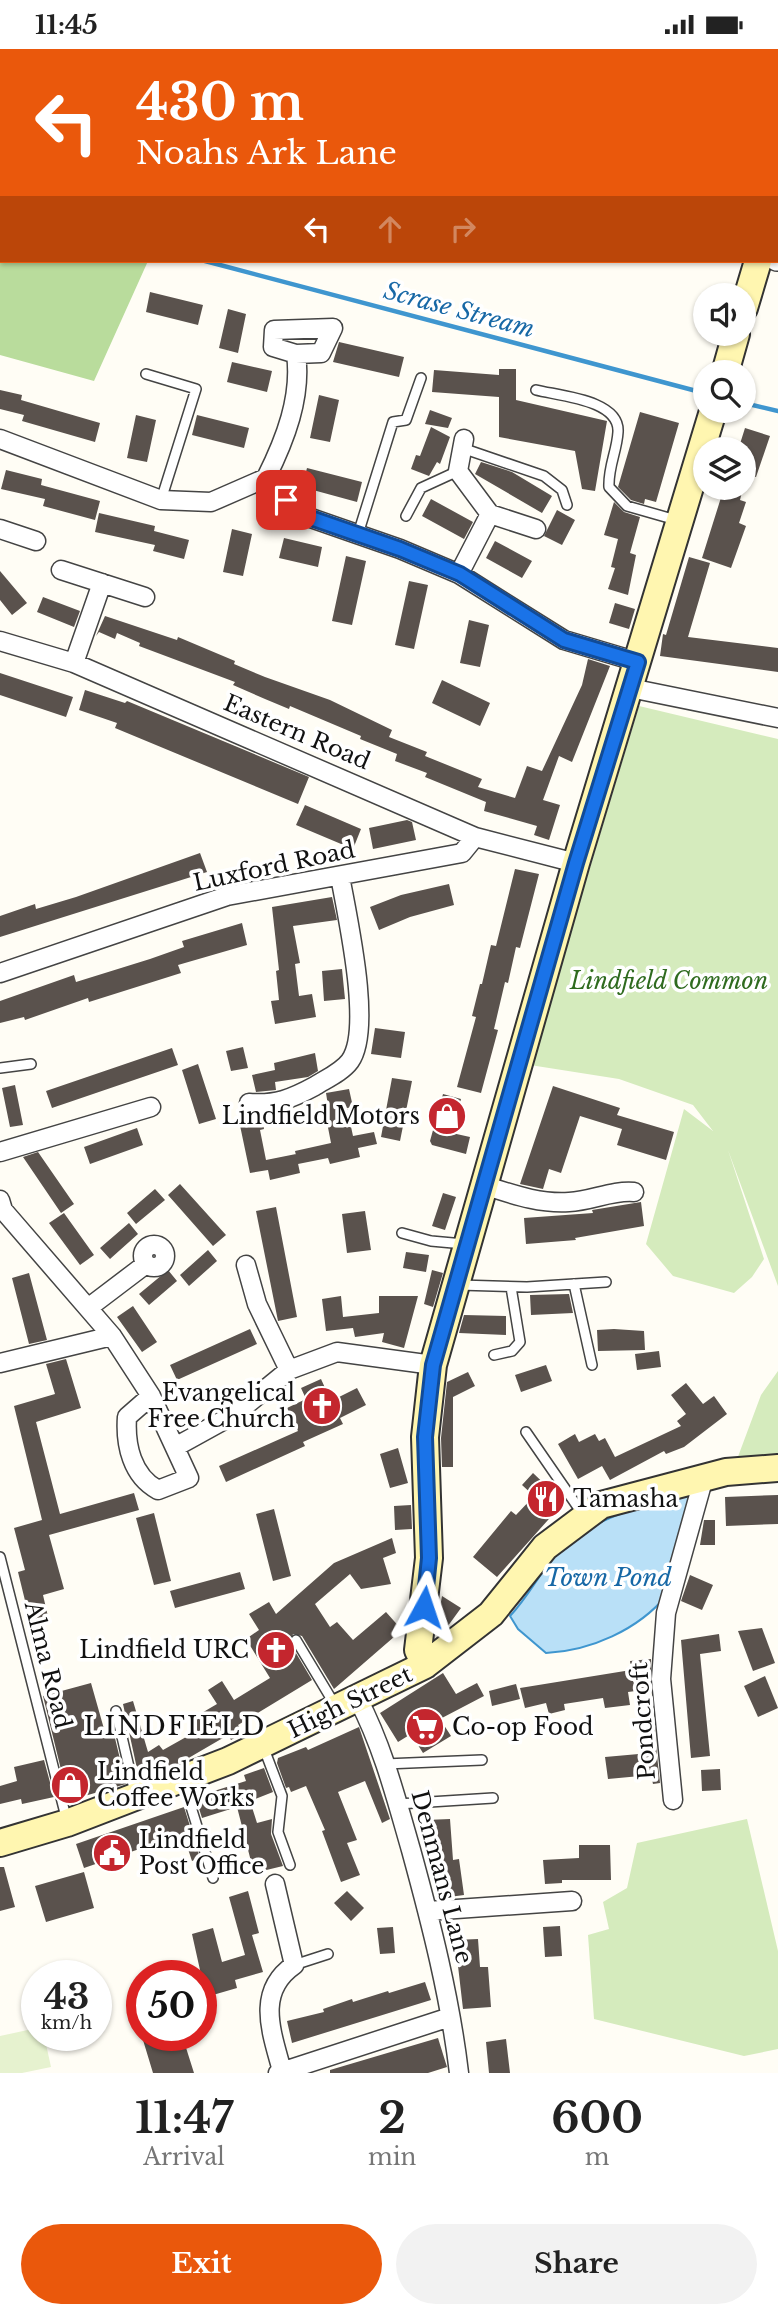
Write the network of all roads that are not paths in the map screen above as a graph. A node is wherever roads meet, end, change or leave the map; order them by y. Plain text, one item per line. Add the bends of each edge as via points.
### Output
1 (757, 263) edge
2 (751, 283) edge
3 (296, 353) dead end
4 (146, 375) dead end
5 (421, 379) dead end
6 (536, 390) dead end
7 (710, 423) edge
8 (0, 439) edge
9 (463, 443) joint
10 (457, 471) junction
11 (266, 478) junction
12 (161, 501) junction
13 (567, 505) dead end
14 (490, 514) junction
15 (406, 516) dead end
16 (681, 521) junction
17 (0, 529) edge
18 (536, 529) dead end
19 (358, 536) junction
20 (36, 541) dead end
21 (61, 571) dead end
22 (460, 574) junction
23 (102, 583) junction
24 (145, 597) dead end
25 (0, 641) edge
26 (638, 662) junction
27 (74, 663) junction
28 (630, 688) junction
29 (778, 718) edge
30 (475, 837) junction
31 (576, 863) junction
32 (340, 876) junction
33 (0, 973) edge
34 (31, 1064) dead end
35 (0, 1068) edge
36 (249, 1103) dead end
37 (151, 1107) dead end
38 (0, 1152) edge
39 (483, 1185) junction
40 (627, 1187) dead end
41 (1, 1207) edge
42 (402, 1233) dead end
43 (466, 1244) junction
44 (146, 1264) dead end
45 (246, 1265) dead end
46 (606, 1282) dead end
47 (574, 1284) junction
48 (454, 1285) junction
49 (511, 1287) junction
50 (88, 1308) junction
51 (112, 1336) junction
52 (494, 1355) dead end
53 (0, 1363) edge
54 (433, 1365) junction
55 (592, 1365) dead end
56 (289, 1370) junction
57 (151, 1396) junction
58 (526, 1432) dead end
59 (177, 1446) junction
60 (778, 1468) edge
61 (704, 1477) junction
62 (585, 1517) junction
63 (0, 1557) edge
64 (296, 1640) dead end
65 (425, 1665) junction
66 (348, 1704) junction
67 (116, 1711) dead end
68 (262, 1745) junction
69 (482, 1760) dead end
70 (385, 1764) junction
71 (182, 1779) junction
72 (136, 1798) junction
73 (493, 1798) dead end
74 (673, 1801) dead end
75 (398, 1804) junction
76 (67, 1823) junction
77 (0, 1843) edge
78 (290, 1865) dead end
79 (213, 1878) dead end
80 (275, 1884) dead end
81 (572, 1901) dead end
82 (428, 1912) junction
83 (328, 1954) dead end
84 (294, 1965) junction
85 (450, 2017) junction
86 (280, 2072) edge
87 (459, 2073) edge

1 - 2 main road
3 - 11 street via 299,373 285,439
4 - 12 lane via 196,389
5 - 19 lane via 406,420 393,422
6 - 16 lane via 605,407 617,420 618,433 608,470 609,487 627,506
7 - 16 main road
8 - 12 street
9 - 10 street
9 - 13 lane via 544,477 562,490
10 - 14 street
10 - 15 lane via 421,488
11 - 12 street via 211,502
11 - 19 street via 308,517
14 - 18 street
14 - 22 street
16 - 26 main road
17 - 20 street
19 - 22 street
21 - 23 street
22 - 26 street via 564,640
23 - 24 street
23 - 27 street
25 - 27 street, Eastern Road
26 - 28 main road
27 - 30 street, Eastern Road
28 - 29 street
28 - 31 main road
30 - 31 street, Eastern Road
30 - 32 street, Luxford Road via 462,853
31 - 39 main road
32 - 33 street, Luxford Road via 227,896
32 - 36 street via 358,983 359,1043 340,1071 288,1102
34 - 35 lane
37 - 38 street
39 - 40 street via 532,1200 570,1202
39 - 43 main road
41 - 50 street
42 - 43 lane
43 - 48 main road
44 - 50 street
45 - 56 street via 257,1304
46 - 47 lane
47 - 49 lane
47 - 55 lane
48 - 49 lane
48 - 54 main road
49 - 52 lane via 520,1342 512,1351
50 - 51 street
51 - 53 street
51 - 57 street
54 - 56 street via 337,1352
54 - 65 main road via 425,1437 429,1558 418,1650
56 - 59 street via 235,1414
57 - 59 street
57 - 59 street via 127,1417 126,1441 143,1482 158,1490 190,1478
58 - 62 lane
60 - 61 main road, High Street
61 - 62 main road, High Street via 601,1505
61 - 74 street, Pondcroft via 666,1613 661,1679
62 - 65 main road, High Street via 545,1547 491,1614
63 - 76 lane, Alma Road
64 - 66 lane
65 - 66 main road, High Street
66 - 68 main road, High Street
66 - 70 street, Denmans Lane
67 - 72 lane
68 - 71 main road, High Street
68 - 78 lane via 282,1795 278,1832
69 - 70 lane
70 - 75 street, Denmans Lane
71 - 72 main road, High Street
71 - 79 lane
72 - 76 main road, High Street
73 - 75 lane
75 - 82 street, Denmans Lane
76 - 77 main road, High Street
80 - 84 street
81 - 82 street
82 - 85 street, Denmans Lane
83 - 84 lane
84 - 86 street via 279,1977 268,2002
85 - 86 street
85 - 87 street, Denmans Lane

